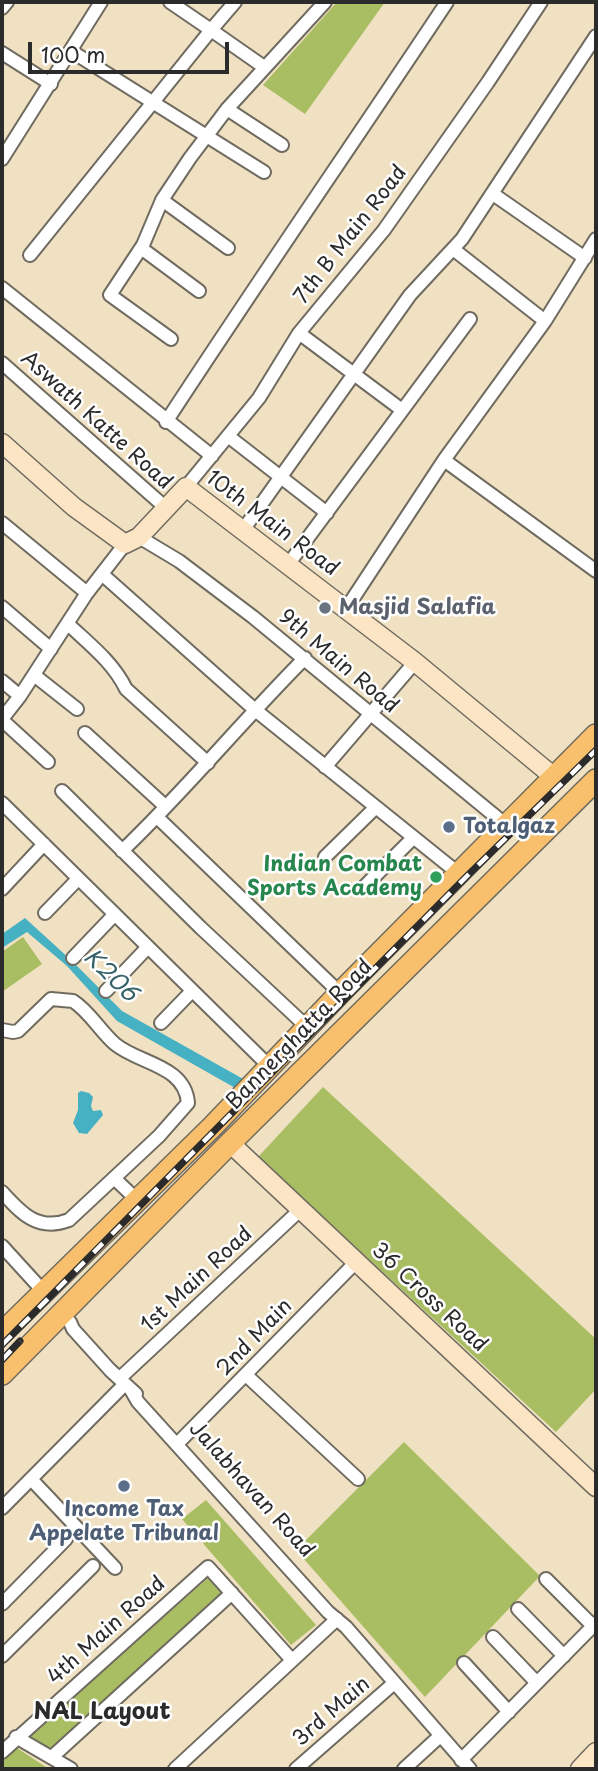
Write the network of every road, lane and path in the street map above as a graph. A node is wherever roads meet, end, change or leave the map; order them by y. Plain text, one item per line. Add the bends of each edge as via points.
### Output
1 (6, 2) edge
2 (101, 2) edge
3 (170, 2) edge
4 (235, 2) edge
5 (325, 2) edge
6 (447, 2) edge
7 (541, 2) edge
8 (2, 8) edge
9 (211, 30) junction
10 (596, 36) edge
11 (71, 51) junction
12 (2, 52) edge
13 (264, 67) junction
14 (51, 84) junction
15 (151, 103) junction
16 (227, 108) junction
17 (206, 136) junction
18 (282, 145) dead end
19 (2, 159) edge
20 (264, 172) dead end
21 (493, 194) junction
22 (162, 200) junction
23 (596, 239) edge
24 (141, 248) junction
25 (228, 248) dead end
26 (453, 249) junction
27 (30, 255) dead end
28 (585, 258) junction
29 (2, 288) edge
30 (199, 291) dead end
31 (470, 319) dead end
32 (545, 320) junction
33 (299, 333) junction
34 (171, 339) dead end
35 (2, 363) edge
36 (353, 375) junction
37 (402, 410) junction
38 (166, 422) junction
39 (228, 436) junction
40 (2, 443) edge
41 (212, 456) junction
42 (444, 460) junction
43 (280, 477) junction
44 (186, 487) junction
45 (166, 508) junction
46 (327, 513) junction
47 (2, 523) edge
48 (243, 530) junction
49 (132, 540) junction
50 (288, 566) junction
51 (596, 571) edge
52 (103, 575) junction
53 (88, 593) junction
54 (2, 607) edge
55 (346, 609) junction
56 (68, 624) junction
57 (51, 649) junction
58 (305, 658) junction
59 (415, 662) junction
60 (34, 675) junction
61 (2, 681) edge
62 (20, 696) junction
63 (77, 709) dead end
64 (254, 709) junction
65 (370, 713) junction
66 (2, 720) edge
67 (85, 733) dead end
68 (596, 735) edge
69 (48, 762) dead end
70 (208, 763) junction
71 (326, 767) junction
72 (554, 777) junction
73 (596, 780) edge
74 (62, 791) dead end
75 (376, 807) junction
76 (4, 809) edge
77 (161, 812) junction
78 (506, 825) junction
79 (413, 838) junction
80 (44, 845) junction
81 (122, 851) junction
82 (325, 857) dead end
83 (458, 873) junction
84 (78, 879) junction
85 (363, 888) dead end
86 (2, 889) edge
87 (45, 913) dead end
88 (115, 914) junction
89 (148, 947) junction
90 (73, 958) dead end
91 (106, 991) dead end
92 (192, 991) junction
93 (340, 993) junction
94 (161, 1023) dead end
95 (307, 1027) junction
96 (2, 1030) edge
97 (270, 1067) junction
98 (230, 1143) junction
99 (116, 1179) junction
100 (2, 1192) edge
101 (136, 1199) junction
102 (300, 1210) junction
103 (2, 1246) edge
104 (356, 1262) junction
105 (43, 1292) junction
106 (66, 1318) junction
107 (2, 1333) edge
108 (2, 1374) edge
109 (246, 1375) junction
110 (123, 1381) junction
111 (180, 1441) junction
112 (30, 1479) junction
113 (358, 1479) dead end
114 (596, 1487) edge
115 (2, 1508) edge
116 (66, 1539) dead end
117 (93, 1566) dead end
118 (115, 1568) dead end
119 (546, 1579) dead end
120 (232, 1593) junction
121 (2, 1604) edge
122 (517, 1609) dead end
123 (337, 1619) junction
124 (595, 1624) edge
125 (493, 1637) dead end
126 (2, 1656) edge
127 (564, 1656) junction
128 (291, 1659) junction
129 (464, 1663) dead end
130 (537, 1683) junction
131 (393, 1684) junction
132 (509, 1712) junction
133 (440, 1736) junction
134 (16, 1737) junction
135 (2, 1752) edge
136 (596, 1752) edge
137 (52, 1757) junction
138 (466, 1765) edge
139 (71, 1769) edge
140 (175, 1769) edge
141 (296, 1769) edge
142 (404, 1769) edge
143 (580, 1769) edge

1 - 8 street
2 - 11 street
3 - 9 street
4 - 9 street
5 - 13 street
6 - 38 street
7 - 33 street, 7th B Main Road via 384,230
9 - 13 street
9 - 15 street
10 - 21 street
11 - 14 street
11 - 15 street
12 - 14 street
13 - 16 street
14 - 19 street
15 - 17 street
15 - 27 street
16 - 17 street
16 - 18 street
17 - 20 street
17 - 22 street
21 - 26 street
21 - 28 street
22 - 24 street
22 - 25 street
23 - 28 street
24 - 30 street
24 - 34 street via 110,295
26 - 32 street
26 - 36 street via 411,295
28 - 32 street
29 - 38 street
31 - 37 street
32 - 42 street
33 - 36 street
33 - 39 street, 7th B Main Road via 259,398
35 - 45 street, Aswath Katte Road
36 - 37 street
36 - 43 street
37 - 46 street
38 - 41 street
39 - 41 street, 7th B Main Road
39 - 43 street
40 - 49 street via 74,507
41 - 44 street, 7th B Main Road
42 - 51 street
42 - 55 street
43 - 46 street
43 - 48 street
44 - 45 street, 10th Main Road
44 - 48 street, 10th Main Road
45 - 49 street, 10th Main Road
46 - 50 street
47 - 53 street
48 - 50 street, 10th Main Road
49 - 52 street
49 - 58 street, 9th Main Road via 179,561
50 - 55 street, 10th Main Road
52 - 53 street
52 - 64 street
53 - 56 street
54 - 57 street
55 - 59 street, 10th Main Road
56 - 57 street
56 - 70 street via 109,663 126,689
57 - 60 street
58 - 64 street
58 - 65 street, 9th Main Road
59 - 65 street
59 - 72 street, 10th Main Road
60 - 62 street
60 - 63 street
61 - 62 street
62 - 66 street
64 - 70 street
64 - 71 street
65 - 71 street
65 - 78 street, 9th Main Road
66 - 69 street
67 - 77 street
68 - 72 main road, Bannerghatta Road
70 - 77 street
71 - 75 street
72 - 78 main road, Bannerghatta Road
73 - 98 main road, Bannerghatta Road
74 - 81 street
75 - 79 street
75 - 82 street
76 - 80 street
77 - 81 street
77 - 93 street
78 - 83 main road, Bannerghatta Road
79 - 83 street
79 - 85 street
80 - 84 street
80 - 86 street
81 - 95 street
83 - 93 main road, Bannerghatta Road
84 - 87 street
84 - 88 street
88 - 89 street
88 - 90 street
89 - 91 street
89 - 92 street
92 - 94 street
92 - 97 street
93 - 95 main road, Bannerghatta Road
95 - 97 main road, Bannerghatta Road
96 - 99 street via 18,1031 51,999 73,1001 118,1046 168,1071 184,1086 187,1107
97 - 101 main road, Bannerghatta Road
98 - 102 street, 36 Cross Road
98 - 106 main road, Bannerghatta Road
99 - 100 street via 69,1220 53,1225 30,1219
99 - 101 street
101 - 105 main road, Bannerghatta Road
102 - 104 street, 36 Cross Road
102 - 110 street, 1st Main Road
103 - 105 street
104 - 109 street, 2nd Main
104 - 114 street, 36 Cross Road
105 - 107 main road, Bannerghatta Road
106 - 108 main road, Bannerghatta Road
106 - 110 street, Jalabhavan Road
109 - 111 street, 2nd Main
109 - 113 street
110 - 111 street, Jalabhavan Road
110 - 112 street, 1st Main Road
110 - 123 street, Jalabhavan Road
111 - 123 street, Jalabhavan Road via 332,1608
112 - 115 street, 1st Main Road
112 - 118 street
116 - 121 street
117 - 126 street
119 - 124 street
120 - 128 street
120 - 134 street, 4th Main Road via 208,1567
120 - 137 street
122 - 127 street
123 - 128 street
123 - 131 street, Jalabhavan Road via 343,1632
124 - 127 street
125 - 130 street
127 - 130 street
128 - 140 street
129 - 132 street
130 - 132 street
131 - 133 street, Jalabhavan Road
131 - 141 street, 3rd Main
132 - 138 street
133 - 138 street, Jalabhavan Road
133 - 142 street
134 - 135 street, 4th Main Road
134 - 137 street
136 - 143 street
137 - 139 street

